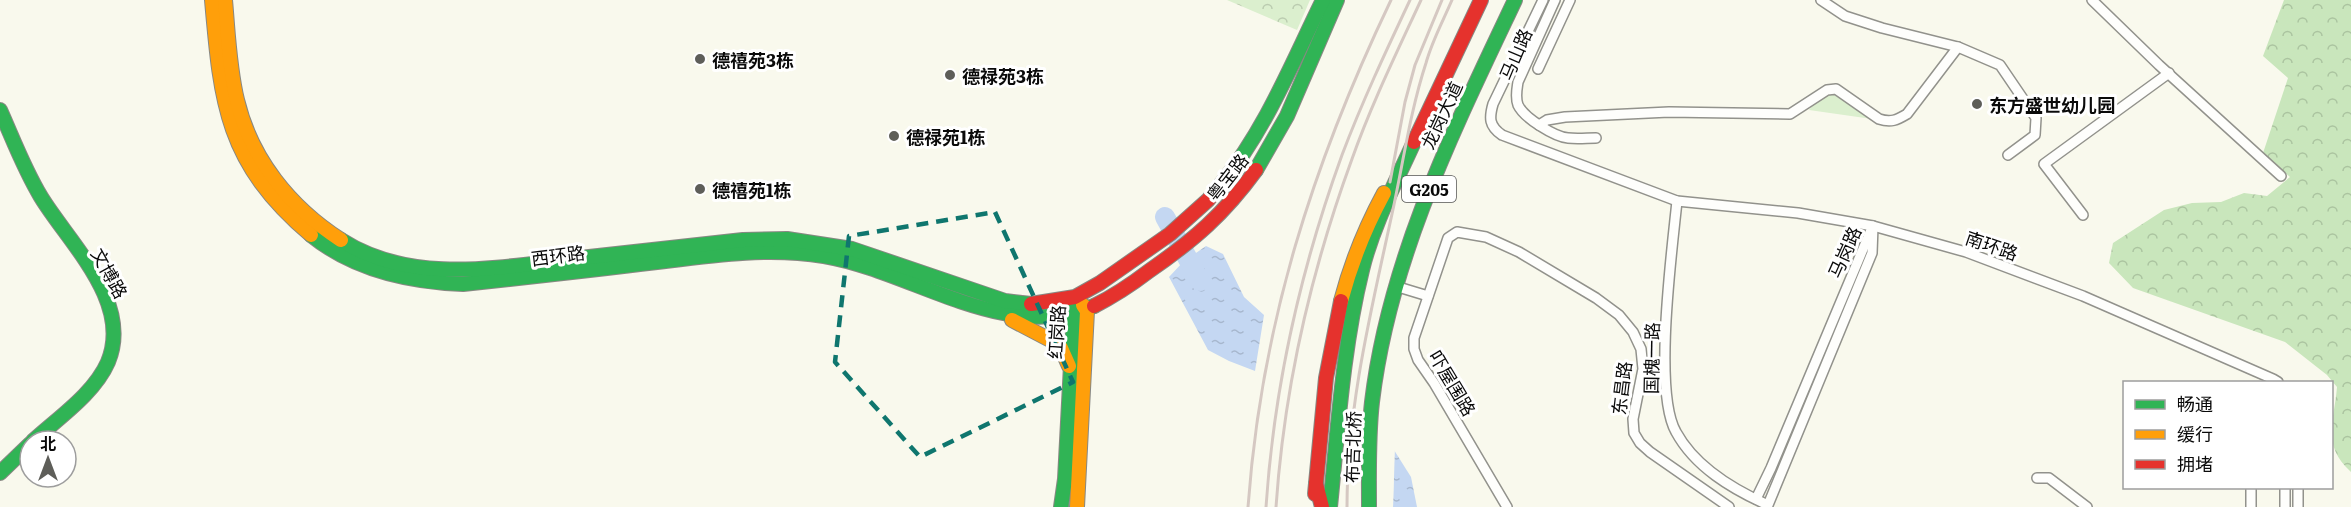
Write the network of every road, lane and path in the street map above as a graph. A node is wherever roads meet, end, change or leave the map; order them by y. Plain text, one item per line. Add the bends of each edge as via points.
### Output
1 (213, 0) edge
2 (225, 0) edge
3 (1323, 0) edge
4 (1337, 0) edge
5 (1481, 0) edge
6 (1515, 0) edge
7 (1543, 0) edge
8 (1555, 0) edge
9 (1570, 0) edge
10 (1821, 0) edge
11 (2092, 0) edge
12 (1958, 47) junction
13 (1538, 69) dead end
14 (2169, 73) junction
15 (0, 110) edge
16 (1539, 125) junction
17 (1596, 138) dead end
18 (1411, 149) junction
19 (2008, 155) dead end
20 (2281, 176) dead end
21 (1677, 201) junction
22 (2083, 215) dead end
23 (1873, 226) junction
24 (1486, 237) joint
25 (1395, 286) junction
26 (1428, 296) junction
27 (1075, 297) junction
28 (988, 310) junction
29 (1080, 313) junction
30 (1348, 351) joint
31 (1071, 376) junction
32 (2276, 381) edge
33 (1374, 389) joint
34 (46, 429) edge
35 (18, 456) edge
36 (0, 473) edge
37 (2037, 478) dead end
38 (1316, 484) junction
39 (2250, 489) edge
40 (2285, 489) edge
41 (2298, 489) edge
42 (1756, 500) junction
43 (1768, 504) joint
44 (1060, 507) edge
45 (1077, 507) edge
46 (1314, 507) edge
47 (1322, 507) edge
48 (1330, 507) edge
49 (1369, 507) edge
50 (1507, 507) edge
51 (1729, 507) edge
52 (2087, 507) edge
53 (2251, 507) edge
54 (2285, 507) edge
55 (2298, 507) edge

1 - 28 main road, 西环路 via 220,83 240,148 257,178 303,229 362,265 428,283 463,284 722,254 786,252 870,266
2 - 27 main road, 西环路 via 240,113 268,171 311,220 377,257 430,270 463,271 732,241 787,239 874,254 1005,302 1034,304
3 - 27 main road, 粤宝路 via 1260,128 1243,157 1208,200 1144,252
4 - 29 main road, 粤宝路 via 1290,110 1260,167 1198,234 1118,293
5 - 18 main road, 龙岗大道 / G205
6 - 25 main road, 龙岗大道 / G205 via 1443,153
7 - 21 street, 南环路 via 1493,104 1490,115 1494,129 1566,161
8 - 16 street, 马山路 via 1516,93 1525,114
9 - 13 street
10 - 12 street via 1845,16
11 - 14 street
12 - 16 street via 1907,114 1887,122 1836,89 1827,90 1790,114 1669,112 1564,117
12 - 19 street via 2000,65 2036,118 2035,135
14 - 20 street
14 - 22 street via 2044,164
15 - 34 main road, 文博路 via 41,196 94,275 114,320 114,343 108,362 93,384
16 - 17 street, 马山路 via 1566,138
18 - 30 main road, 龙岗大道 / G205 via 1362,269
18 - 38 main road, 龙岗大道 via 1369,217 1348,273 1323,398
21 - 23 street, 南环路 via 1798,213
21 - 42 street, 国槐一路 via 1666,343 1666,404 1675,431 1689,451 1711,472
23 - 32 street, 南环路 via 2013,269
23 - 42 street, 马岗路
23 - 43 street, 马岗路 via 1872,253
24 - 26 street, 吓屋围路 via 1457,232 1448,238
24 - 51 street, 东昌路 via 1519,252 1619,315 1641,349 1643,369 1634,433 1650,452
25 - 26 street
25 - 33 main road, 龙岗大道 / G205
26 - 50 street, 吓屋围路 via 1414,338 1418,360
27 - 29 main road, 红岗路
28 - 29 main road, 西环路 via 1030,318
28 - 31 main road via 1056,343 1066,357
29 - 31 main road, 红岗路
29 - 45 main road, 红岗路
30 - 48 main road, 布吉北桥 / G205
31 - 44 main road, 红岗路
33 - 49 main road, 布吉北桥 / G205 via 1369,434
35 - 36 main road
37 - 52 street via 2049,478
38 - 46 main road, 龙岗大道
38 - 47 main road
39 - 53 street
40 - 54 street
41 - 55 street
42 - 43 street, 国槐一路

